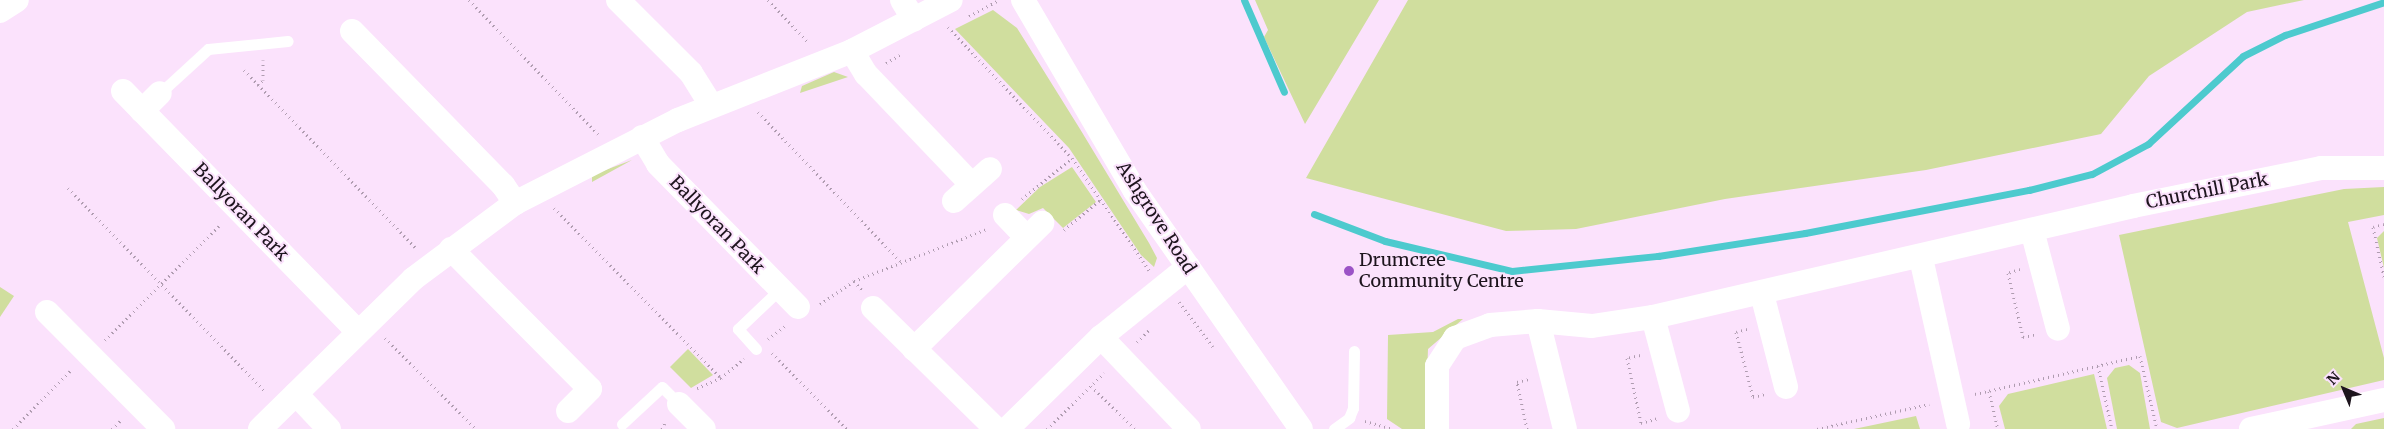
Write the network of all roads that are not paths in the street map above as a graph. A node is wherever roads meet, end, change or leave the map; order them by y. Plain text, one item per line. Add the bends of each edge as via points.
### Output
1 (17, 0) edge
2 (618, 0) edge
3 (902, 0) edge
4 (951, 0) edge
5 (1023, 0) edge
6 (0, 10) edge
7 (914, 20) junction
8 (352, 31) dead end
9 (288, 41) dead end
10 (852, 51) junction
11 (123, 92) dead end
12 (160, 93) joint
13 (711, 104) junction
14 (142, 111) junction
15 (642, 137) junction
16 (2384, 168) edge
17 (990, 169) dead end
18 (972, 186) junction
19 (954, 202) dead end
20 (515, 204) junction
21 (1005, 215) dead end
22 (2032, 230) junction
23 (451, 249) junction
24 (1921, 258) junction
25 (1188, 267) junction
26 (780, 289) junction
27 (1762, 294) junction
28 (798, 308) dead end
29 (873, 308) dead end
30 (47, 312) dead end
31 (1653, 317) junction
32 (1538, 321) junction
33 (364, 326) junction
34 (2058, 329) road end
35 (1101, 337) junction
36 (756, 349) dead end
37 (914, 349) junction
38 (1354, 351) dead end
39 (1786, 387) road end
40 (2384, 400) edge
41 (289, 401) junction
42 (680, 404) joint
43 (568, 411) dead end
44 (1678, 411) road end
45 (622, 424) dead end
46 (1958, 424) dead end
47 (163, 429) edge
48 (260, 429) edge
49 (329, 429) edge
50 (704, 429) edge
51 (996, 429) edge
52 (1007, 429) edge
53 (1190, 429) edge
54 (1301, 429) edge
55 (1334, 429) edge
56 (1437, 429) edge
57 (1565, 429) edge
58 (2251, 429) edge

1 - 6 street
2 - 13 street via 691,73
3 - 7 street
4 - 7 street
5 - 25 street, Ashgrove Road via 1135,191
7 - 10 street
8 - 20 street via 503,185
9 - 12 lane via 208,50
10 - 13 street
10 - 18 street via 866,74
11 - 14 street, Ballyoran Park
12 - 14 street
13 - 15 street
14 - 33 street, Ballyoran Park via 237,208
15 - 20 street
15 - 26 street, Ballyoran Park via 658,164
16 - 22 street, Churchill Park via 2321,168
17 - 18 street
18 - 19 street
20 - 23 street
21 - 37 street via 1034,230
22 - 24 street, Churchill Park
22 - 34 street
23 - 33 street
23 - 43 street via 590,389
24 - 27 street, Churchill Park
24 - 46 street
25 - 35 street
25 - 54 street, Ashgrove Road
26 - 28 street, Ballyoran Park
26 - 36 lane via 738,329
27 - 31 street, Churchill Park
27 - 39 street
29 - 37 street
30 - 47 street
31 - 32 street, Churchill Park via 1592,326
31 - 44 street
32 - 56 street, Churchill Park via 1490,325 1455,338 1437,366
32 - 57 street
33 - 41 street
35 - 52 street
35 - 53 street
37 - 51 street
38 - 55 lane via 1349,418
40 - 58 street
41 - 48 street
41 - 49 street
42 - 45 lane via 662,387
42 - 50 street

